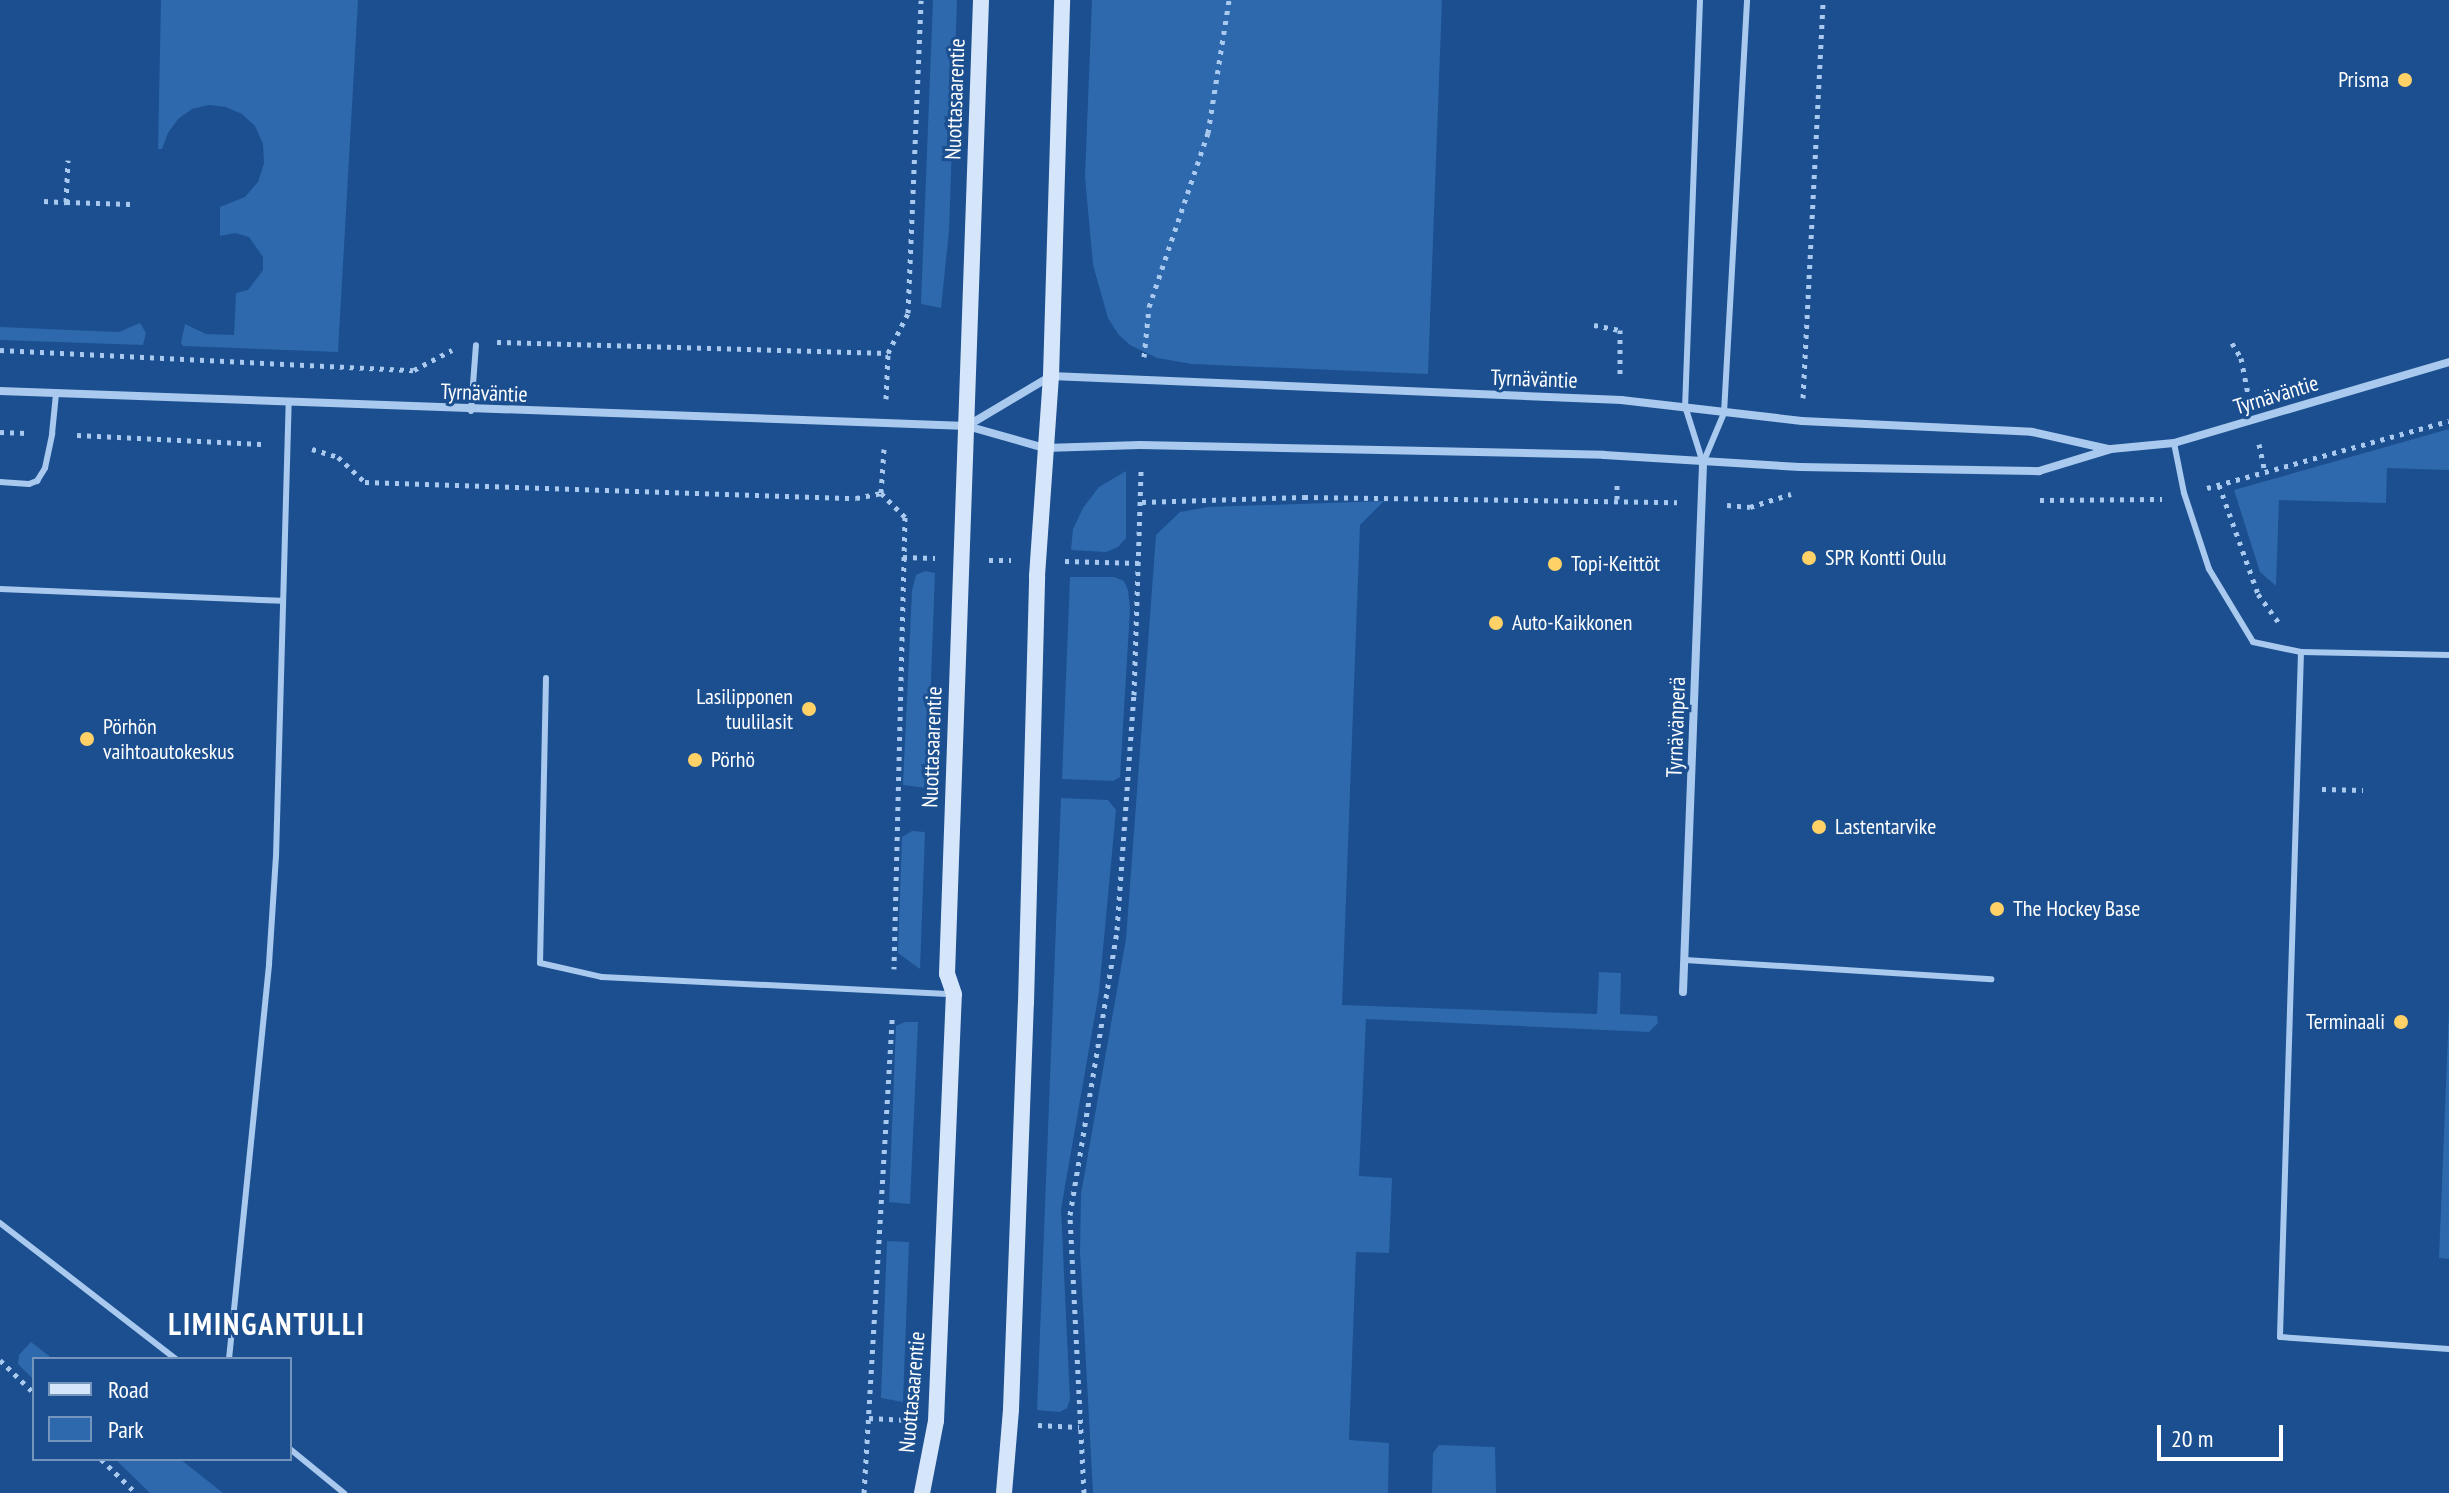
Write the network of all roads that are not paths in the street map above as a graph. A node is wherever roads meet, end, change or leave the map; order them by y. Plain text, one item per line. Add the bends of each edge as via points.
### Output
1 (981, 0) edge
2 (1062, 0) edge
3 (1700, 0) edge
4 (1747, 0) edge
5 (476, 345) road end
6 (2449, 362) edge
7 (1051, 376) junction
8 (0, 391) edge
9 (56, 394) junction
10 (289, 403) junction
11 (1685, 406) junction
12 (471, 411) junction
13 (1724, 413) junction
14 (967, 426) junction
15 (2174, 443) junction
16 (1045, 448) junction
17 (2111, 449) junction
18 (1703, 463) junction
19 (0, 482) edge
20 (0, 589) edge
21 (282, 601) junction
22 (2301, 652) junction
23 (2449, 655) edge
24 (546, 678) dead end
25 (1685, 960) junction
26 (1991, 979) dead end
27 (1683, 992) dead end
28 (954, 994) junction
29 (0, 1223) edge
30 (2449, 1349) edge
31 (173, 1357) edge
32 (229, 1357) edge
33 (292, 1451) edge
34 (928, 1491) edge
35 (344, 1493) edge
36 (1004, 1493) edge

1 - 14 main road, Nuottasaarentie
2 - 7 main road
3 - 11 lane
4 - 13 lane
5 - 12 lane
6 - 15 street, Tyrnäväntie
7 - 11 street, Tyrnäväntie
7 - 14 street
7 - 16 main road
8 - 9 street, Tyrnäväntie
9 - 10 street, Tyrnäväntie
9 - 19 lane via 45,468 37,481
10 - 12 street, Tyrnäväntie
10 - 21 lane
11 - 13 street, Tyrnäväntie
11 - 18 lane
12 - 14 street, Tyrnäväntie
13 - 17 street, Tyrnäväntie via 2032,432
13 - 18 lane
14 - 16 street, Tyrnäväntie
14 - 28 main road, Nuottasaarentie via 947,974
15 - 17 street, Tyrnäväntie
15 - 22 lane via 2209,569 2253,642
16 - 18 street, Tyrnäväntie via 1140,445 1604,455
16 - 36 main road
17 - 18 street, Tyrnäväntie via 2039,471
18 - 25 street, Tyrnävänperä
20 - 21 lane
21 - 32 lane via 269,964
22 - 23 lane
22 - 30 lane via 2280,1337
24 - 28 lane via 540,963 602,977
25 - 26 lane
25 - 27 street, Tyrnävänperä
28 - 34 main road, Nuottasaarentie via 936,1421
29 - 31 lane
33 - 35 lane

